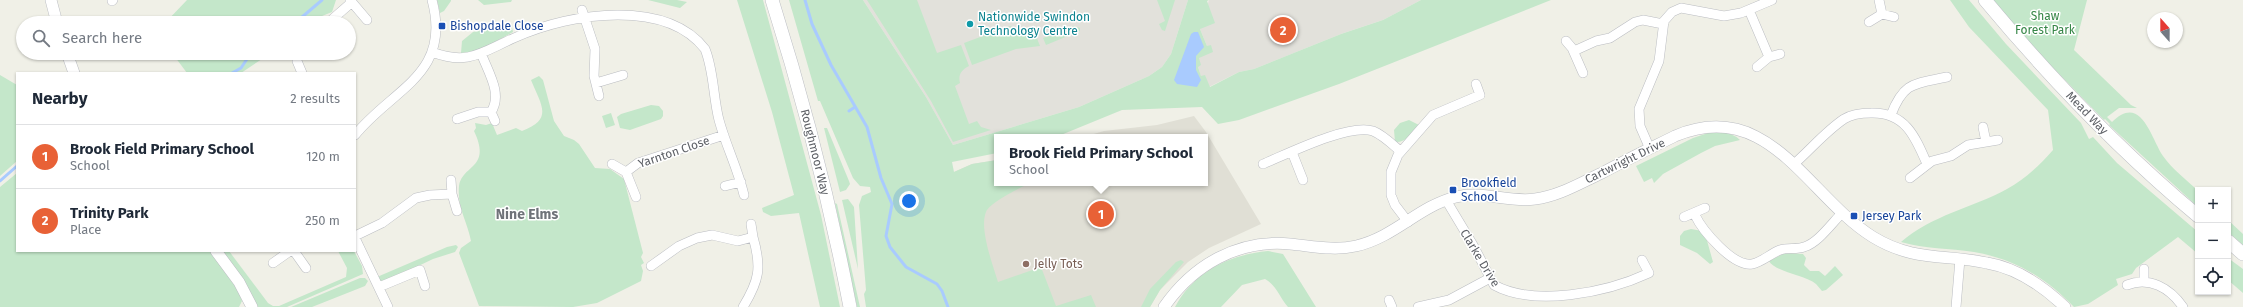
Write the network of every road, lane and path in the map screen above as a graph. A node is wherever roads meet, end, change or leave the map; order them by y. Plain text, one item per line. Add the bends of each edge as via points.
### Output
1 (50, 0) edge
2 (432, 0) edge
3 (772, 0) edge
4 (1772, 0) edge
5 (1879, 0) edge
6 (1985, 0) edge
7 (351, 1) edge
8 (596, 6) dead end
9 (582, 10) junction
10 (1749, 10) junction
11 (1882, 14) junction
12 (56, 16) edge
13 (335, 16) edge
14 (1894, 17) dead end
15 (367, 20) dead end
16 (685, 21) dead end
17 (1869, 22) dead end
18 (1664, 24) junction
19 (1566, 41) dead end
20 (1574, 51) junction
21 (432, 52) junction
22 (481, 53) junction
23 (1780, 54) dead end
24 (1768, 57) junction
25 (69, 60) edge
26 (297, 60) edge
27 (1757, 66) dead end
28 (74, 72) edge
29 (302, 72) edge
30 (1583, 73) dead end
31 (623, 75) dead end
32 (1947, 77) dead end
33 (596, 83) junction
34 (1476, 84) dead end
35 (599, 96) dead end
36 (1891, 115) junction
37 (457, 120) dead end
38 (1984, 127) dead end
39 (356, 134) edge
40 (724, 135) junction
41 (1998, 140) dead end
42 (1986, 142) junction
43 (1650, 149) junction
44 (1400, 151) junction
45 (1292, 152) junction
46 (612, 164) dead end
47 (1263, 164) dead end
48 (1794, 164) junction
49 (1927, 164) junction
50 (626, 172) junction
51 (1910, 178) dead end
52 (451, 180) dead end
53 (1303, 180) dead end
54 (741, 182) junction
55 (725, 186) dead end
56 (452, 194) junction
57 (744, 195) dead end
58 (636, 197) dead end
59 (1446, 200) junction
60 (1705, 208) dead end
61 (458, 211) dead end
62 (1842, 213) junction
63 (2195, 213) edge
64 (1694, 215) junction
65 (1684, 218) dead end
66 (1408, 222) junction
67 (750, 224) dead end
68 (356, 236) edge
69 (753, 237) junction
70 (356, 239) edge
71 (2231, 244) edge
72 (217, 252) edge
73 (289, 252) edge
74 (295, 252) edge
75 (2243, 254) edge
76 (1960, 259) junction
77 (1642, 260) dead end
78 (273, 263) dead end
79 (650, 266) dead end
80 (306, 268) dead end
81 (2144, 268) dead end
82 (1490, 278) junction
83 (2144, 281) junction
84 (2127, 285) dead end
85 (425, 286) dead end
86 (379, 287) junction
87 (252, 307) edge
88 (388, 307) edge
89 (742, 307) edge
90 (850, 307) edge
91 (1164, 307) edge
92 (1418, 307) edge
93 (1956, 307) edge
94 (2065, 307) edge
95 (2183, 307) edge

1 - 12 street
2 - 21 street via 436,24
3 - 90 main road, Roughmoor Way via 821,173
4 - 10 street
5 - 11 street
6 - 63 main road, Mead Way via 2088,115 2128,155
7 - 13 street
7 - 15 street
8 - 9 street
9 - 22 street
9 - 33 street via 594,49
10 - 18 street via 1724,16 1681,8 1669,15
10 - 24 street
11 - 14 street
11 - 17 street
16 - 40 street via 700,40 708,58
18 - 20 street via 1643,20 1635,22 1610,38
18 - 43 street via 1659,61 1638,114
19 - 20 street
20 - 30 street
21 - 22 street via 458,59
21 - 39 street via 419,76
22 - 37 street via 497,95 493,117 478,112
23 - 24 street
24 - 27 street
25 - 28 street
26 - 29 street
31 - 33 street
32 - 36 street via 1908,87 1899,97
33 - 35 street
34 - 44 street via 1480,95 1432,115
36 - 48 street via 1870,113 1848,117
36 - 49 street via 1902,122 1916,138
38 - 42 street
40 - 50 street, Yarnton Close via 638,163
40 - 54 street
41 - 42 street
42 - 49 street via 1968,145 1951,156
43 - 48 street, Cartwright Drive via 1690,130 1723,127 1764,140
43 - 59 street, Cartwright Drive via 1548,197 1523,200 1466,195
44 - 45 street via 1377,133 1361,130 1336,134
44 - 66 street via 1391,172 1390,190 1392,201
45 - 47 street
45 - 53 street
46 - 50 street, Yarnton Close
48 - 62 street, Cartwright Drive
49 - 51 street
50 - 58 street, Yarnton Close
52 - 56 street
54 - 55 street
54 - 57 street
56 - 61 street
56 - 68 street via 416,198 382,223
59 - 66 street, Cartwright Drive
59 - 82 street, Clarke Drive
60 - 64 street
62 - 64 street via 1808,245 1782,249 1749,264 1738,262 1728,254
62 - 76 street, Cartwright Drive via 1874,238 1900,250 1926,257
64 - 65 street
66 - 91 street, Cartwright Drive via 1384,237 1356,246 1330,248 1271,243 1239,249 1196,271
67 - 69 street
69 - 79 street via 738,241 712,236 697,238 679,246
69 - 89 street via 758,257 758,275
70 - 86 street
71 - 75 main road
72 - 87 street via 239,282
73 - 78 street
74 - 80 street
76 - 93 street
76 - 94 street, Cartwright Drive via 1989,263 2015,272 2048,291
77 - 82 street, Clarke Drive via 1649,273 1599,295 1560,304 1538,305 1517,300 1499,291
81 - 83 street
82 - 92 street via 1449,300
83 - 84 street
83 - 95 street via 2165,288
85 - 86 street via 420,270
86 - 88 street

